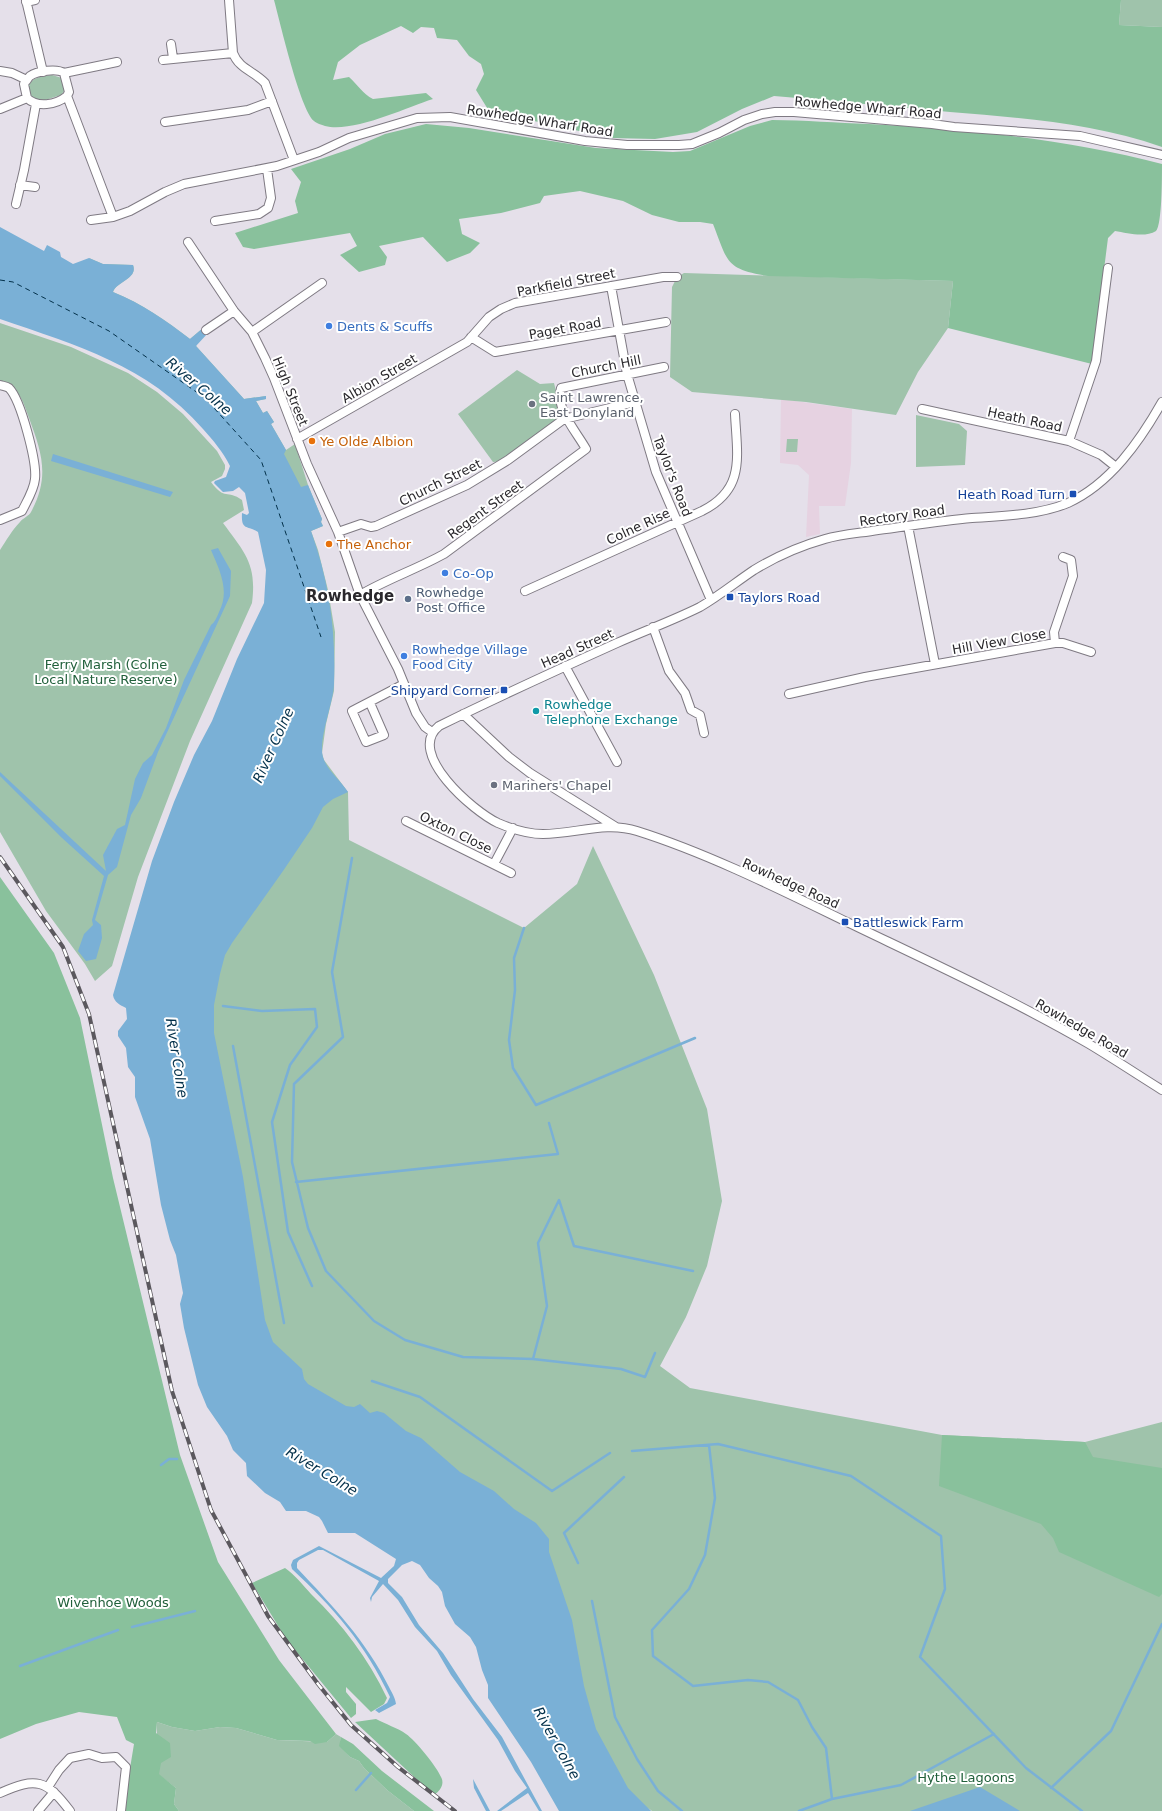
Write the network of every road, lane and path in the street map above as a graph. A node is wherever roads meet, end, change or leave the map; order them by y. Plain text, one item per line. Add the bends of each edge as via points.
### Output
1 (35, 0) edge
2 (229, 0) edge
3 (26, 1) edge
4 (171, 44) dead end
5 (233, 53) junction
6 (173, 58) junction
7 (163, 60) dead end
8 (117, 62) dead end
9 (0, 71) edge
10 (43, 72) junction
11 (64, 73) junction
12 (27, 80) junction
13 (67, 96) junction
14 (27, 98) junction
15 (272, 101) junction
16 (36, 104) junction
17 (0, 109) edge
18 (165, 122) dead end
19 (1162, 155) edge
20 (294, 160) junction
21 (266, 169) junction
22 (20, 185) junction
23 (35, 188) dead end
24 (16, 204) dead end
25 (113, 217) junction
26 (91, 220) dead end
27 (216, 221) dead end
28 (188, 242) dead end
29 (1108, 268) dead end
30 (677, 277) dead end
31 (322, 283) dead end
32 (611, 286) junction
33 (234, 311) junction
34 (666, 322) dead end
35 (206, 330) dead end
36 (619, 330) junction
37 (252, 332) junction
38 (471, 337) junction
39 (664, 367) dead end
40 (627, 374) junction
41 (0, 385) edge
42 (635, 402) junction
43 (1162, 402) edge
44 (922, 409) dead end
45 (734, 414) dead end
46 (567, 418) junction
47 (297, 439) junction
48 (1070, 441) junction
49 (1116, 467) junction
50 (0, 520) edge
51 (677, 521) junction
52 (908, 526) junction
53 (338, 532) junction
54 (1063, 557) dead end
55 (525, 591) dead end
56 (360, 595) junction
57 (711, 600) junction
58 (653, 627) junction
59 (1055, 643) junction
60 (1091, 652) dead end
61 (935, 664) junction
62 (565, 666) junction
63 (404, 684) junction
64 (789, 694) dead end
65 (370, 704) junction
66 (463, 714) junction
67 (432, 732) junction
68 (704, 733) dead end
69 (617, 762) dead end
70 (406, 821) dead end
71 (616, 827) junction
72 (513, 828) junction
73 (494, 864) junction
74 (511, 873) dead end
75 (1162, 1090) edge
76 (51, 1789) junction
77 (0, 1793) edge
78 (38, 1811) edge
79 (70, 1811) edge
80 (121, 1811) edge

1 - 3 street
2 - 5 street
3 - 10 street
4 - 6 street
5 - 6 street
5 - 15 street via 241,66 265,82
6 - 7 street
8 - 11 street
9 - 12 street
10 - 11 street via 58,70
10 - 12 street
11 - 13 street via 69,92
12 - 14 street via 24,88
13 - 16 street via 52,103
13 - 25 street
14 - 16 street
14 - 17 street
15 - 18 street via 248,110
15 - 20 street
16 - 22 street
19 - 20 street, Rowhedge Wharf Road via 1080,136 954,127 820,113 775,112 744,120 692,144 679,145 627,145 585,141 450,117 417,118 349,138
20 - 21 street, Rowhedge Wharf Road
21 - 25 street, Rowhedge Wharf Road via 184,184
21 - 27 street via 271,198 268,208 259,214
22 - 23 street
22 - 24 street
25 - 26 street, Rowhedge Wharf Road
28 - 33 street, High Street
29 - 48 street via 1096,361
30 - 32 street, Parkfield Street via 663,276
31 - 37 street
32 - 36 street, Taylor's Road
32 - 38 street, Parkfield Street via 515,304 501,309 489,317
33 - 35 street
33 - 37 street, High Street
34 - 36 street, Paget Road
36 - 38 street, Paget Road via 495,352
36 - 40 street, Taylor's Road
37 - 47 street, High Street via 274,378
38 - 47 street, Albion Street via 467,342
39 - 40 street, Church Hill
40 - 42 street, Taylor's Road
40 - 46 street, Church Hill via 561,388 558,396
41 - 50 street via 9,388 14,397 32,443 36,473 33,487 22,511
42 - 46 street, Church Street
42 - 51 street, Taylor's Road via 656,472
43 - 49 street, Rectory Road via 1146,429
44 - 48 street, Heath Road
45 - 51 street, Colne Rise via 738,463 729,490 711,506
46 - 53 street, Church Street via 508,460 467,485 376,526 361,524
46 - 56 street, Regent Street via 586,449 444,554
47 - 53 street, High Street
48 - 49 street, Heath Road via 1101,455
49 - 52 street, Rectory Road via 1086,493 1052,508
51 - 55 street, Colne Rise
51 - 57 street, Taylor's Road
52 - 57 street, Rectory Road via 828,538 803,546 753,571
52 - 61 street
53 - 56 street, High Street
54 - 59 street via 1074,558 1073,576 1054,632
56 - 63 street, High Street
57 - 58 street, Head Street
58 - 62 street, Head Street
58 - 68 street via 669,671 685,693 691,710 700,715
59 - 60 street, Hill View Close
59 - 61 street, Hill View Close
61 - 64 street, Hill View Close
62 - 66 street, Head Street
62 - 69 street
63 - 65 street via 374,699
63 - 67 street, High Street via 421,723
65 - 65 street via 384,734 366,742 352,711
66 - 67 street, Head Street
66 - 71 street via 530,773
67 - 72 street, Rowhedge Road via 429,745 448,782 487,818
70 - 73 street, Oxton Close
71 - 72 street, Rowhedge Road via 544,834 528,833
71 - 75 street, Rowhedge Road via 636,831 706,858 808,903 969,980 1089,1044
72 - 73 street, Oxton Close
73 - 74 street, Oxton Close
76 - 77 street via 28,1782
76 - 78 street
76 - 79 street
76 - 80 street via 59,1770 70,1758 89,1754 102,1758 116,1756 126,1767

